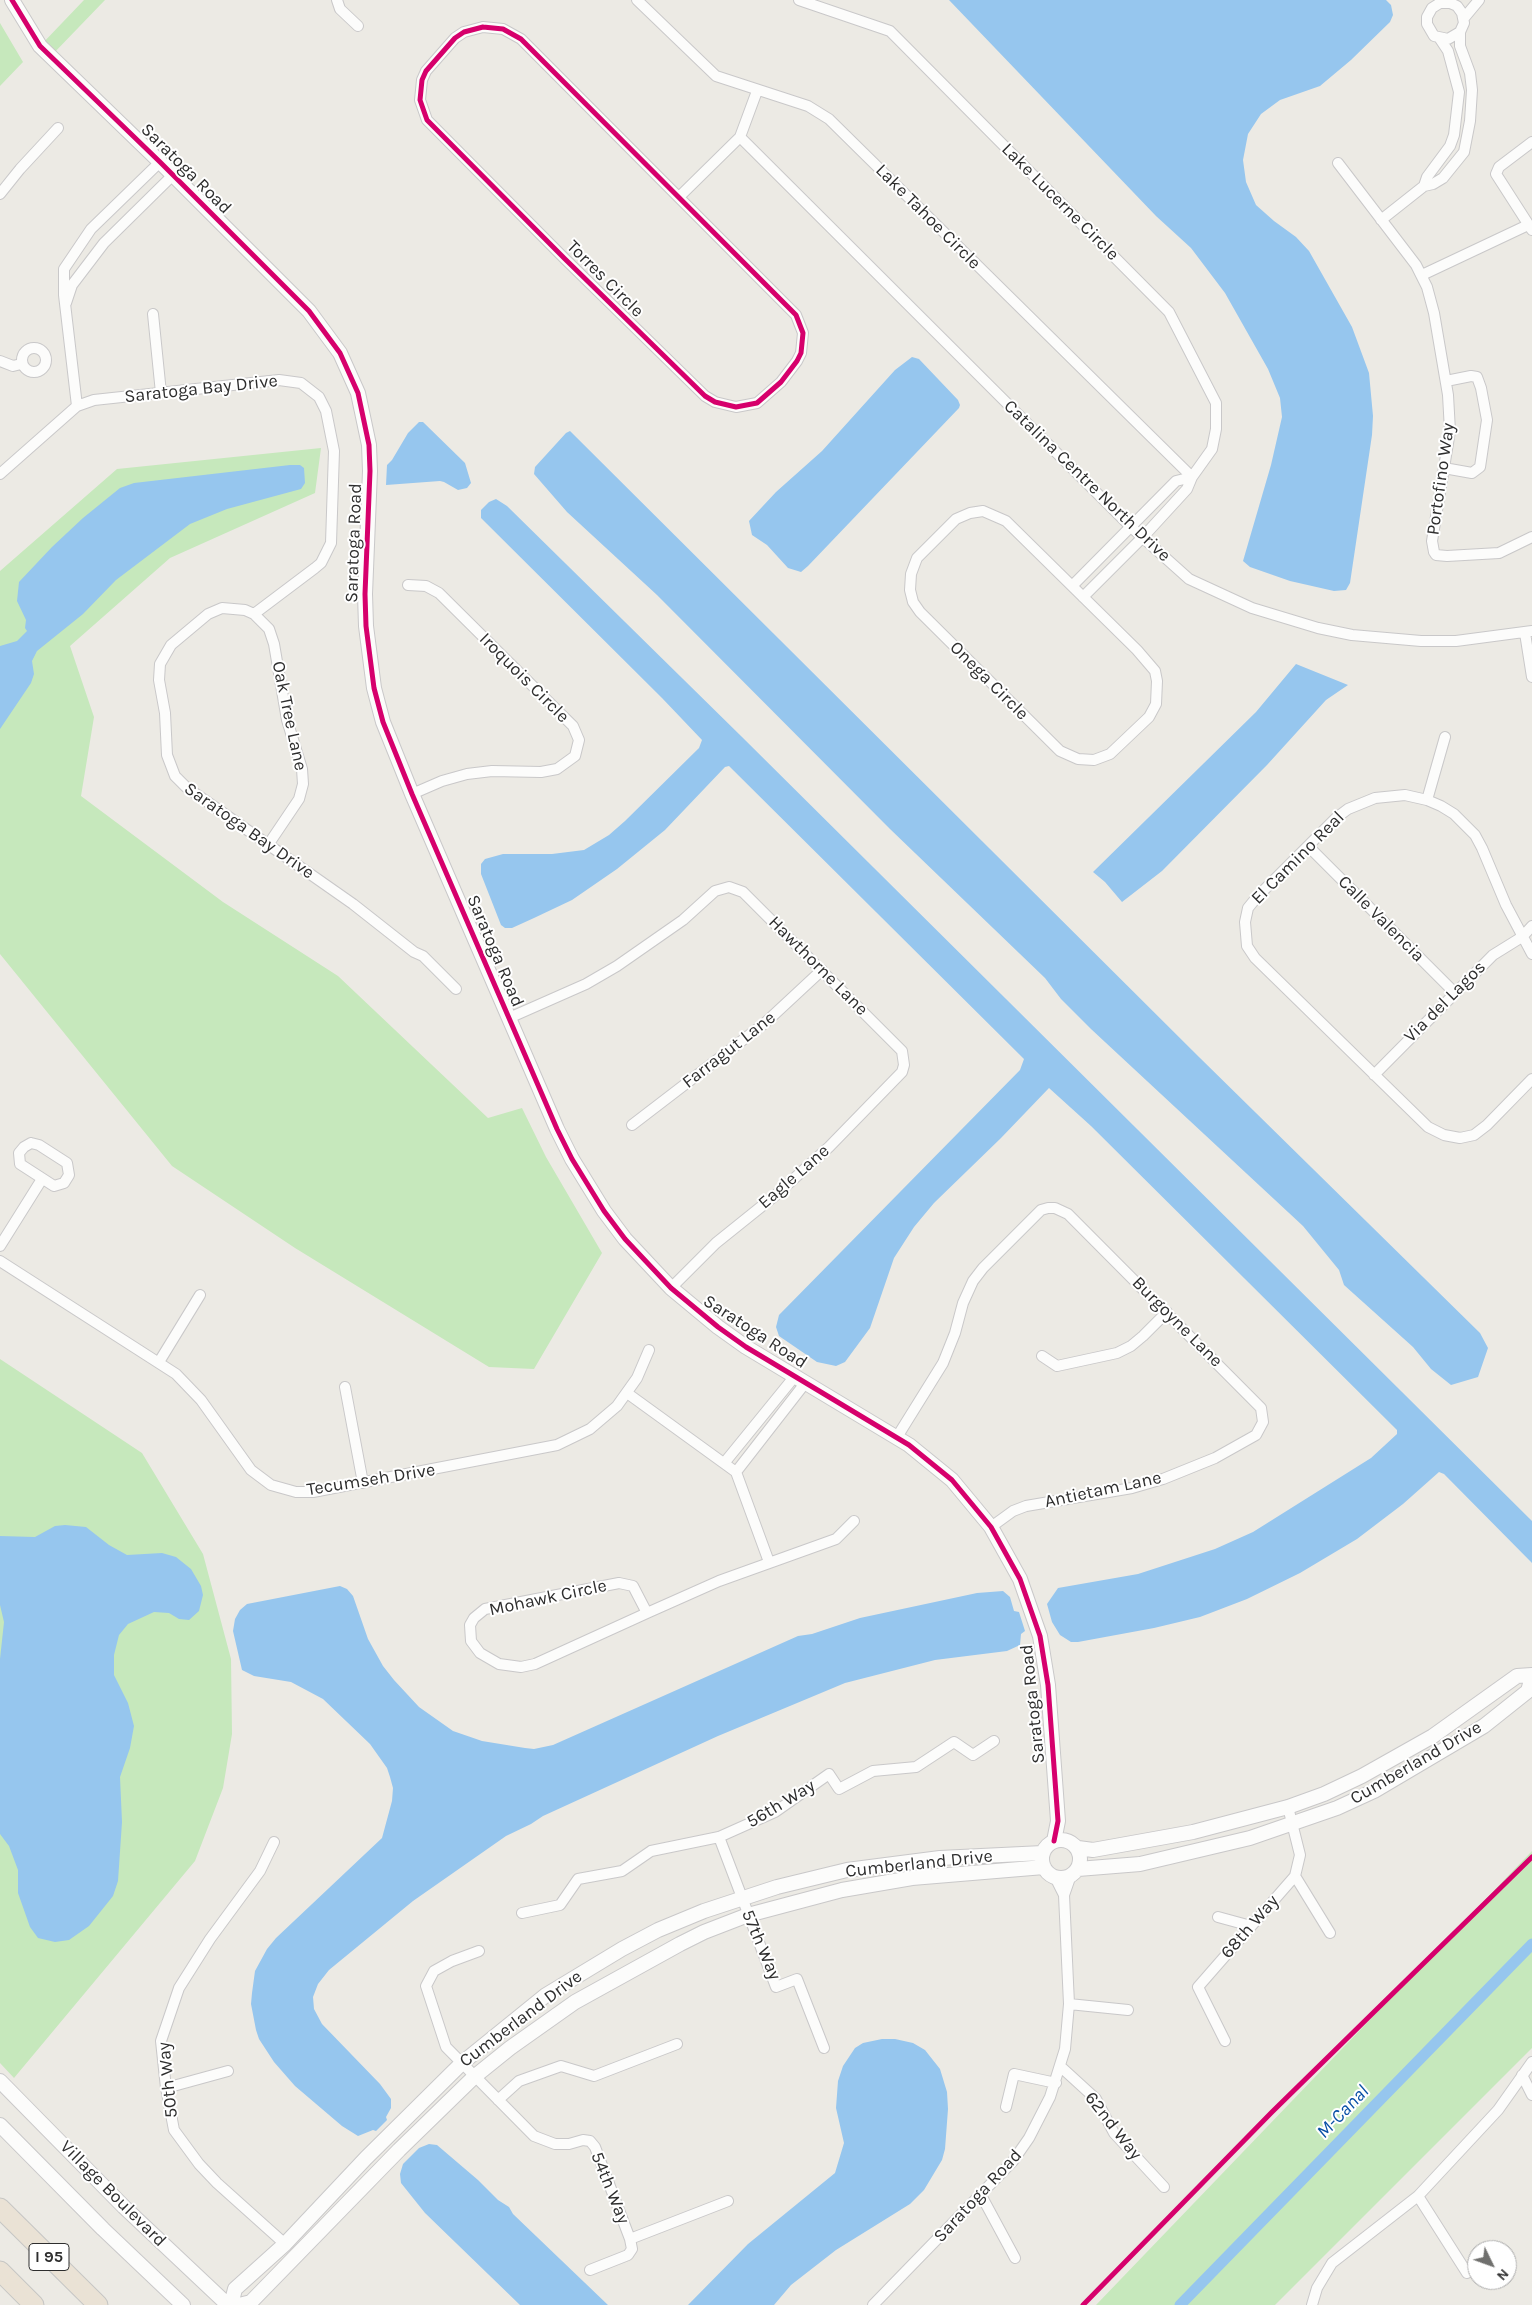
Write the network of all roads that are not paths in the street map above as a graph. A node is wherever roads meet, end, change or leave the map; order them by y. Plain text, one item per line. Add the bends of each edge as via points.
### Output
1 (12, 0) edge
2 (337, 0) edge
3 (637, 0) edge
4 (799, 0) edge
5 (1479, 0) edge
6 (1459, 3) edge
7 (1429, 4) edge
8 (1464, 18) junction
9 (358, 26) dead end
10 (1460, 32) junction
11 (1440, 39) junction
12 (757, 91) junction
13 (58, 128) dead end
14 (740, 137) junction
15 (1532, 142) edge
16 (1450, 146) junction
17 (1464, 152) junction
18 (160, 162) junction
19 (1338, 163) dead end
20 (173, 175) junction
21 (1424, 186) junction
22 (0, 194) edge
23 (679, 197) junction
24 (1381, 220) junction
25 (1530, 227) edge
26 (1422, 275) junction
27 (66, 304) junction
28 (153, 314) dead end
29 (0, 361) edge
30 (21, 364) dead end
31 (1446, 381) junction
32 (161, 393) junction
33 (77, 406) junction
34 (1444, 468) junction
35 (0, 474) edge
36 (1192, 477) junction
37 (1131, 527) junction
38 (1532, 537) edge
39 (1143, 538) junction
40 (408, 585) dead end
41 (1072, 586) junction
42 (1083, 597) junction
43 (254, 614) junction
44 (1528, 632) edge
45 (1532, 677) edge
46 (1445, 737) dead end
47 (412, 794) junction
48 (1427, 800) junction
49 (268, 845) junction
50 (1308, 846) junction
51 (1532, 926) edge
52 (1527, 938) edge
53 (1532, 954) edge
54 (822, 970) junction
55 (456, 988) dead end
56 (1455, 992) junction
57 (509, 1018) junction
58 (904, 1058) joint
59 (1374, 1075) junction
60 (1532, 1079) edge
61 (632, 1124) dead end
62 (42, 1179) junction
63 (0, 1246) edge
64 (0, 1262) edge
65 (671, 1288) junction
66 (200, 1295) dead end
67 (1167, 1312) junction
68 (649, 1350) dead end
69 (1042, 1356) dead end
70 (159, 1362) junction
71 (801, 1379) junction
72 (345, 1388) dead end
73 (627, 1393) junction
74 (1263, 1422) joint
75 (897, 1437) junction
76 (725, 1462) junction
77 (736, 1472) junction
78 (363, 1483) junction
79 (854, 1521) dead end
80 (991, 1527) junction
81 (769, 1562) junction
82 (647, 1614) junction
83 (1532, 1676) edge
84 (994, 1741) dead end
85 (1288, 1806) junction
86 (1058, 1821) junction
87 (1292, 1823) junction
88 (719, 1838) junction
89 (1054, 1841) junction
90 (274, 1842) dead end
91 (1074, 1845) junction
92 (1043, 1853) junction
93 (1044, 1868) junction
94 (1075, 1872) junction
95 (1295, 1876) junction
96 (1056, 1877) junction
97 (1064, 1895) junction
98 (742, 1900) junction
99 (522, 1912) dead end
100 (748, 1915) junction
101 (1218, 1917) dead end
102 (1251, 1926) junction
103 (1330, 1933) dead end
104 (479, 1951) dead end
105 (1069, 2004) junction
106 (1128, 2010) dead end
107 (1225, 2041) dead end
108 (678, 2044) dead end
109 (824, 2048) dead end
110 (1532, 2062) edge
111 (1061, 2067) junction
112 (468, 2070) junction
113 (228, 2071) dead end
114 (1522, 2075) junction
115 (0, 2081) edge
116 (1056, 2083) junction
117 (166, 2088) junction
118 (1532, 2095) edge
119 (498, 2100) junction
120 (1006, 2107) dead end
121 (0, 2125) edge
122 (1164, 2187) dead end
123 (981, 2195) junction
124 (1418, 2196) junction
125 (728, 2201) dead end
126 (0, 2208) edge
127 (630, 2239) junction
128 (285, 2244) junction
129 (1015, 2258) dead end
130 (590, 2270) dead end
131 (0, 2271) edge
132 (1467, 2273) dead end
133 (875, 2304) edge
134 (34, 2305) edge
135 (98, 2305) edge
136 (183, 2305) edge
137 (230, 2305) edge
138 (238, 2305) edge
139 (1312, 2305) edge

1 - 18 street, Saratoga Road via 40,46
2 - 9 street via 340,9
3 - 12 street, Lake Tahoe Circle via 716,76
4 - 36 street, Lake Lucerne Circle via 890,31 1168,312 1216,403 1212,448
5 - 8 street
6 - 7 street
6 - 8 street
7 - 11 street via 1427,24 1432,34
8 - 10 street
10 - 11 street via 1452,38
10 - 17 street via 1460,46 1470,73 1472,90
11 - 16 street via 1448,51 1459,92
12 - 14 street
12 - 36 street, Lake Tahoe Circle via 808,106 829,119
13 - 22 street
14 - 23 street
14 - 37 street, Catalina Centre North Drive
15 - 25 street via 1499,167 1496,174
16 - 17 street
16 - 21 street
17 - 21 street via 1443,178
18 - 20 street, Saratoga Road
18 - 27 street via 91,229 64,270
19 - 24 street, Portofino Way
20 - 27 street via 104,243 72,285
20 - 47 street, Saratoga Road via 309,311 340,353 352,377 369,444 365,594 369,657 383,722
21 - 24 street
23 - 23 street, Torres Circle via 790,308 800,324 803,343 797,362 781,382 757,403 730,406 705,396 434,128 420,100 426,71 464,32 493,27 512,33
24 - 26 street, Portofino Way
25 - 26 street
26 - 31 street, Portofino Way via 1434,313
27 - 33 street
28 - 32 street
29 - 30 street via 13,366
31 - 34 street, Portofino Way via 1450,431
31 - 34 street via 1477,377 1487,420 1480,467 1472,473
32 - 33 street, Saratoga Bay Drive via 94,400
32 - 43 street, Saratoga Bay Drive via 287,380 302,383 314,392 326,411 335,467 332,536 328,551 315,568
33 - 35 street, Saratoga Bay Drive
34 - 38 street, Portofino Way via 1432,542 1436,556 1499,552
36 - 37 street via 1176,481
36 - 39 street, Lake Lucerne Circle via 1187,489
37 - 39 street, Catalina Centre North Drive
37 - 41 street
39 - 42 street
39 - 44 street, Catalina Centre North Drive via 1189,579 1252,608 1318,628 1352,635 1421,641 1490,638
40 - 47 street, Iroquois Circle via 426,586 439,593 573,726 579,740 575,756 557,769 467,774 442,780
41 - 42 street, Onega Circle
41 - 42 street, Onega Circle via 1006,521 983,511 956,519 917,558 910,590 920,612 1060,751 1078,759 1094,760 1110,754 1149,716 1156,704 1157,682 1155,671 1148,662
43 - 49 street, Oak Tree Lane via 265,623 272,636 287,720 303,777 299,799
43 - 49 street, Saratoga Bay Drive via 230,608 208,614 167,650 160,664 159,680 165,712 167,755 175,776
44 - 45 street, Catalina Centre North Drive
46 - 48 street
47 - 57 street, Saratoga Road
48 - 50 street, El Camino Real via 1405,795 1361,802 1336,818
48 - 52 street, El Camino Real via 1454,814 1475,835
49 - 55 street, Saratoga Bay Drive via 423,956
50 - 56 street, Calle Valencia
50 - 59 street, El Camino Real via 1248,908 1244,934 1246,946
51 - 52 street, Via del Lagos
52 - 53 street, El Camino Real
52 - 56 street, Via del Lagos via 1493,955
54 - 57 street, Hawthorne Lane via 743,892 722,888 647,947 617,966 578,988
54 - 58 street, Hawthorne Lane via 897,1045
54 - 61 street, Farragut Lane via 765,1023
56 - 59 street, Via del Lagos
57 - 65 street, Saratoga Road via 557,1129 590,1189 625,1238
58 - 65 street, Eagle Lane via 902,1072 829,1146 777,1194 716,1243
59 - 60 street, El Camino Real via 1428,1127 1460,1138 1474,1135 1487,1125
62 - 62 street via 20,1164 19,1153 27,1144 39,1145 64,1160 68,1167 67,1179 60,1185 54,1186
62 - 63 street
64 - 70 street, Tecumseh Drive
65 - 71 street, Saratoga Road via 746,1347
66 - 70 street
67 - 69 street via 1132,1346 1117,1353 1057,1366
67 - 74 street, Burgoyne Lane via 1257,1402 1264,1415
67 - 75 street, Burgoyne Lane via 1062,1210 1041,1210 973,1281 943,1363
68 - 73 street, Tecumseh Drive
70 - 78 street, Tecumseh Drive via 192,1389 245,1464 264,1480 279,1488 304,1492
71 - 75 street, Saratoga Road
71 - 76 street
71 - 77 street
72 - 78 street
73 - 76 street
73 - 78 street, Tecumseh Drive via 590,1429 557,1445
74 - 80 street, Antietam Lane via 1250,1439 1186,1471 1132,1488 1026,1506 1000,1518
75 - 80 street, Saratoga Road via 952,1480
76 - 77 street
77 - 81 street
79 - 81 street, Mohawk Circle via 836,1539
80 - 86 street, Saratoga Road via 1020,1579 1040,1636 1048,1685
81 - 82 street, Mohawk Circle
82 - 82 street, Mohawk Circle via 542,1662 521,1667 499,1664 486,1657 475,1647 470,1633 474,1618 484,1609 619,1583 633,1586
83 - 85 street, Cumberland Drive via 1517,1676 1433,1736 1396,1757 1324,1794
83 - 87 street, Cumberland Drive via 1528,1691 1484,1726 1374,1791
84 - 88 street, 56th Way via 973,1755 954,1742 916,1767 872,1771 839,1789 829,1774 774,1812
85 - 87 street
85 - 91 street, Cumberland Drive via 1153,1841 1093,1850
86 - 89 street, Saratoga Road
86 - 91 street, Saratoga Road
87 - 94 street, Cumberland Drive via 1250,1838 1140,1864
87 - 95 street via 1300,1855
88 - 98 street, 57th Way
88 - 99 street via 651,1851 622,1871 578,1879 560,1905
89 - 91 street, Cumberland Drive
89 - 92 street
90 - 117 street, 50th Way via 260,1870 210,1938 179,1988 161,2041
91 - 94 street via 1081,1858
92 - 93 street
92 - 98 street, Cumberland Drive via 882,1864 777,1887
93 - 96 street
93 - 100 street, Cumberland Drive via 912,1878 851,1888
94 - 96 street, Cumberland Drive via 1063,1878
94 - 97 street, Saratoga Road
95 - 102 street, 68th Way
95 - 103 street
96 - 97 street, Saratoga Road
97 - 105 street, Saratoga Road
98 - 100 street, 57th Way
98 - 112 street, Cumberland Drive via 658,1930 546,1995
100 - 109 street, 57th Way via 776,1987 797,1979
100 - 112 street, Cumberland Drive via 704,1932 575,2002 510,2048
101 - 102 street
102 - 107 street, 68th Way via 1198,1987
104 - 112 street, 54th Way via 434,1971 426,1986 446,2047
105 - 106 street
105 - 111 street, Saratoga Road
108 - 119 street via 594,2076 561,2066 519,2081
110 - 114 street
111 - 116 street, Saratoga Road
111 - 122 street, 62nd Way via 1096,2099 1114,2133
112 - 119 street, 54th Way
112 - 128 street, Cumberland Drive via 378,2145
112 - 138 street, Cumberland Drive via 399,2150 251,2302
113 - 117 street
114 - 118 street
114 - 124 street via 1498,2110
115 - 137 street, Village Boulevard via 124,2207
116 - 120 street via 1014,2074
116 - 123 street, Saratoga Road via 1029,2138 1013,2161
117 - 128 street, 50th Way via 174,2130 199,2164
119 - 127 street, 54th Way via 540,2140 562,2145 590,2141
121 - 136 street, Village Boulevard
123 - 129 street
123 - 133 street, Saratoga Road
124 - 132 street
124 - 139 street via 1332,2263 1317,2288
125 - 127 street, 54th Way
126 - 135 highway, I 95
127 - 130 street, 54th Way via 632,2249 628,2255
128 - 137 street, Cumberland Drive via 236,2289
131 - 134 highway, I 95

